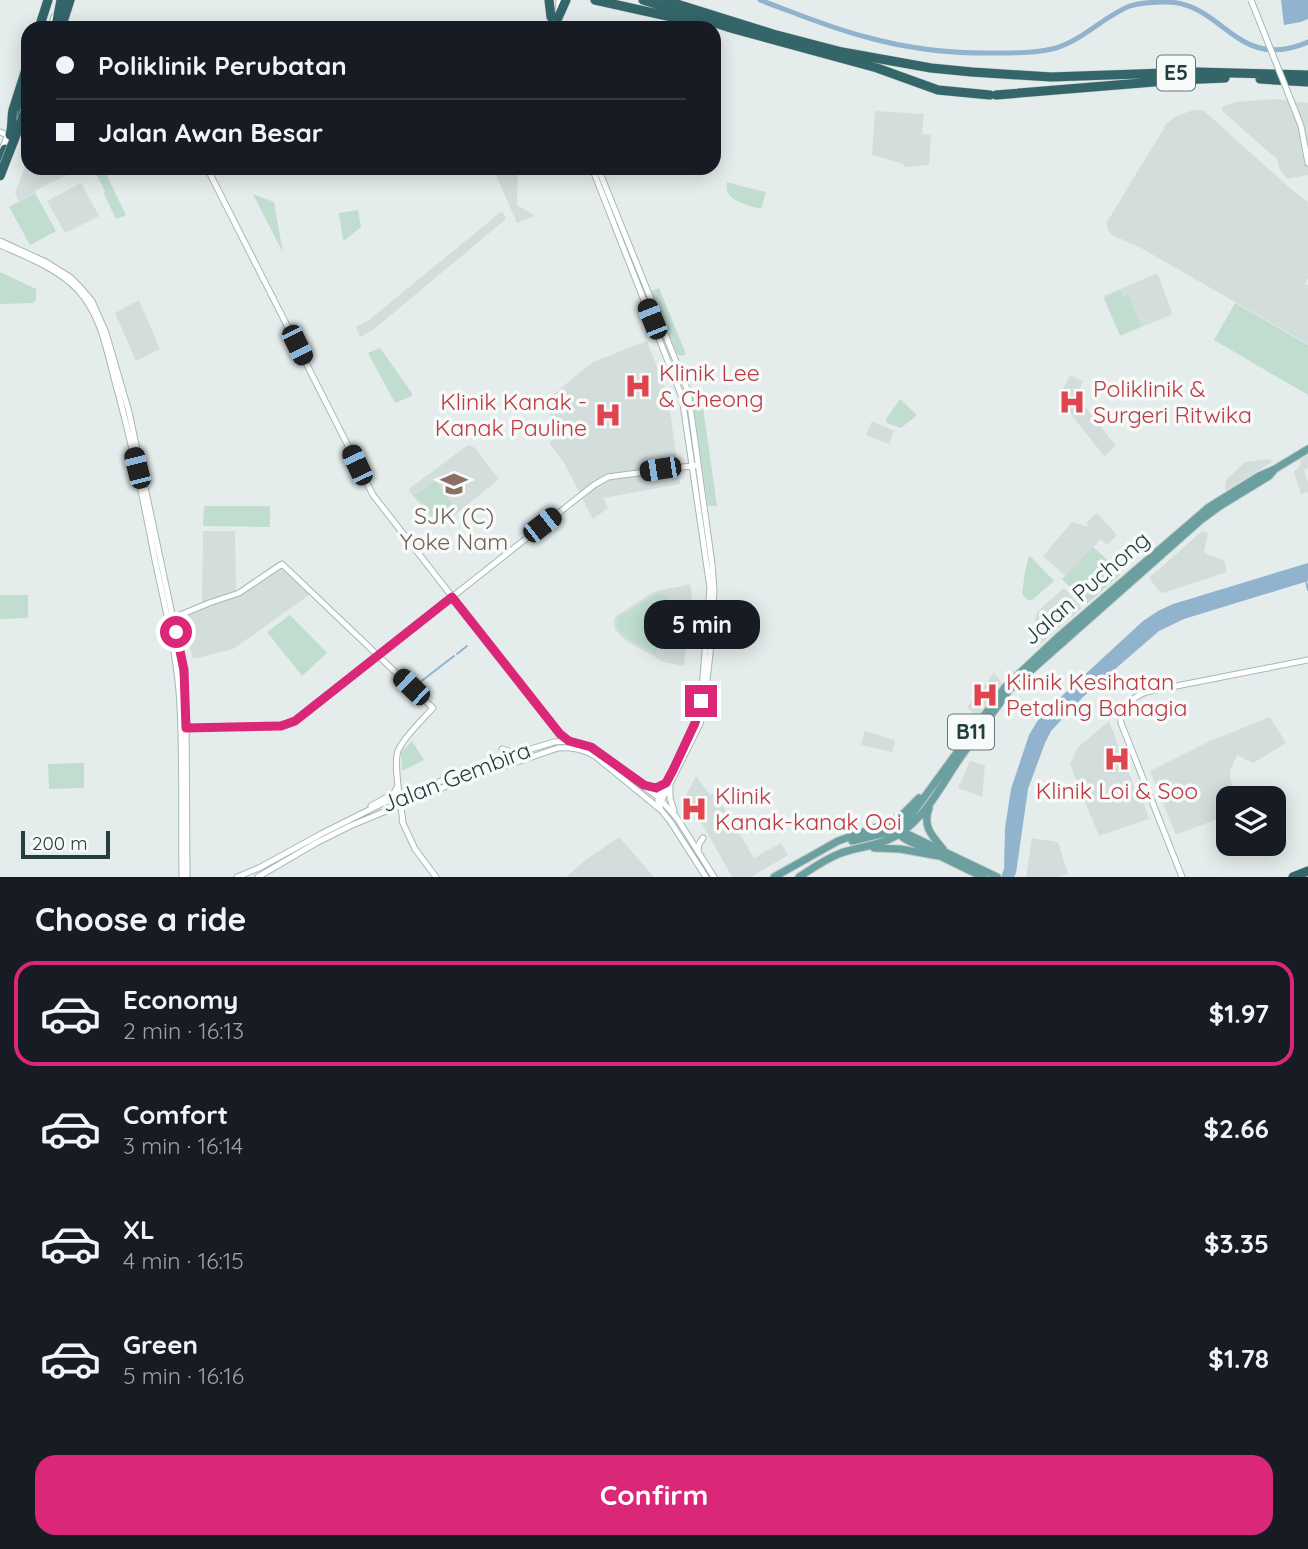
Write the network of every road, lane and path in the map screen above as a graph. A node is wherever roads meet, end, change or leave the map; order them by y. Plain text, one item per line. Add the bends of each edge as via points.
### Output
1 (48, 0) edge
2 (63, 0) edge
3 (551, 0) edge
4 (559, 0) edge
5 (566, 0) edge
6 (595, 0) edge
7 (643, 0) edge
8 (664, 0) edge
9 (682, 0) edge
10 (1252, 0) edge
11 (41, 21) edge
12 (57, 21) edge
13 (61, 21) edge
14 (556, 21) edge
15 (685, 21) edge
16 (717, 21) edge
17 (721, 22) edge
18 (721, 25) edge
19 (735, 26) junction
20 (1308, 75) edge
21 (1308, 82) edge
22 (21, 85) edge
23 (21, 101) edge
24 (21, 124) edge
25 (21, 126) edge
26 (0, 132) edge
27 (7, 134) edge
28 (16, 140) junction
29 (1307, 153) edge
30 (0, 154) edge
31 (0, 162) edge
32 (1308, 163) edge
33 (212, 175) edge
34 (595, 175) edge
35 (601, 175) edge
36 (0, 178) edge
37 (0, 243) edge
38 (685, 359) dead end
39 (680, 371) junction
40 (1308, 449) edge
41 (698, 465) junction
42 (691, 466) junction
43 (1275, 469) junction
44 (452, 597) junction
45 (165, 608) junction
46 (171, 616) junction
47 (168, 623) junction
48 (180, 652) junction
49 (377, 655) junction
50 (1308, 660) edge
51 (176, 664) junction
52 (184, 670) junction
53 (186, 728) junction
54 (556, 730) junction
55 (569, 741) junction
56 (554, 742) junction
57 (502, 749) dead end
58 (516, 754) junction
59 (669, 783) junction
60 (644, 785) junction
61 (398, 786) junction
62 (931, 787) junction
63 (418, 790) junction
64 (419, 798) junction
65 (649, 800) junction
66 (659, 800) junction
67 (399, 802) junction
68 (930, 804) junction
69 (660, 810) junction
70 (367, 811) junction
71 (384, 811) junction
72 (675, 814) junction
73 (401, 815) junction
74 (682, 825) junction
75 (900, 832) junction
76 (703, 838) dead end
77 (694, 843) junction
78 (834, 843) junction
79 (685, 847) junction
80 (698, 851) junction
81 (844, 852) junction
82 (942, 854) junction
83 (814, 866) junction
84 (186, 873) edge
85 (1307, 874) edge
86 (990, 876) edge
87 (180, 877) edge
88 (237, 877) edge
89 (258, 877) edge
90 (436, 877) edge
91 (706, 877) edge
92 (714, 877) edge
93 (774, 877) edge
94 (790, 877) edge
95 (799, 877) edge
96 (1182, 877) edge
97 (1290, 877) edge

1 - 11 highway
2 - 12 highway
2 - 13 highway
3 - 14 highway
4 - 14 main road
5 - 14 highway
6 - 15 highway
7 - 16 highway, E5
8 - 19 highway, E5
9 - 19 highway
10 - 29 main road, bridge via 1304,126
17 - 19 highway, E5
18 - 19 highway
19 - 20 highway, E5 via 888,61 972,72 1051,77 1195,72
19 - 21 highway, E5 via 938,90 993,95 1178,80
22 - 27 highway, bridge
23 - 27 highway
24 - 36 highway, bridge
25 - 28 main road
26 - 27 main road
27 - 28 main road
27 - 30 main road
27 - 31 highway, bridge
28 - 36 main road
29 - 32 main road
33 - 44 main road via 373,495
34 - 42 main road via 682,397
35 - 39 main road
37 - 45 main road via 68,281 96,318 125,414
37 - 46 main road via 70,277 99,315 129,412
38 - 39 main road
39 - 41 main road via 688,391
40 - 43 main road, Jalan Puchong / B11
41 - 42 main road
41 - 59 main road via 714,590 710,654 700,724
42 - 44 main road via 608,477
42 - 59 main road via 709,603 701,701
43 - 62 main road, Jalan Puchong / B11 via 1198,516 1057,638 1005,687
43 - 68 main road, Jalan Puchong / B11 via 1201,520 1009,690
44 - 49 main road
44 - 54 main road
45 - 46 main road
45 - 47 main road
46 - 47 main road
46 - 48 main road
46 - 49 main road via 244,591 282,564
47 - 51 main road
48 - 51 main road
48 - 52 main road
49 - 53 main road via 288,724
49 - 61 main road via 433,708 397,753
50 - 96 main road via 1146,692 1124,709 1121,723
51 - 52 main road
51 - 84 main road
52 - 53 main road
53 - 84 main road
54 - 55 main road
54 - 56 main road
55 - 56 main road, Jalan Gembira
55 - 60 main road, Jalan Gembira via 591,747
56 - 58 main road, Jalan Gembira
57 - 58 main road
58 - 63 main road, Jalan Gembira
59 - 60 main road via 656,788
59 - 66 main road
59 - 72 main road
60 - 66 main road, Jalan Gembira
61 - 63 main road
61 - 67 main road
61 - 70 main road
62 - 75 main road, Jalan Puchong / B11
62 - 78 main road via 901,816
63 - 67 main road, Jalan Gembira
64 - 65 main road, Jalan Gembira via 566,747 594,756
64 - 67 main road, Jalan Gembira
64 - 73 main road
65 - 66 main road
65 - 69 main road, Jalan Gembira
66 - 69 main road
66 - 72 main road, Jalan Gembira
67 - 70 main road, Jalan Gembira
67 - 71 main road, Jalan Gembira
67 - 73 main road
68 - 75 main road, Jalan Puchong / B11
68 - 82 main road via 927,828
69 - 79 main road, Jalan Gembira
70 - 88 main road, Jalan Gembira
71 - 73 main road
71 - 89 main road, Jalan Gembira
72 - 74 main road, Jalan Gembira
73 - 90 main road via 415,849
74 - 77 main road, Jalan Gembira
74 - 79 main road
75 - 78 main road
75 - 81 main road via 886,841
75 - 82 main road
76 - 80 main road
77 - 79 main road
77 - 80 main road, Jalan Gembira
78 - 93 main road
79 - 91 main road, Jalan Gembira
80 - 92 main road, Jalan Gembira
81 - 82 main road via 883,847
81 - 83 main road
82 - 86 main road
83 - 94 main road
83 - 95 main road
84 - 87 main road
85 - 97 highway

